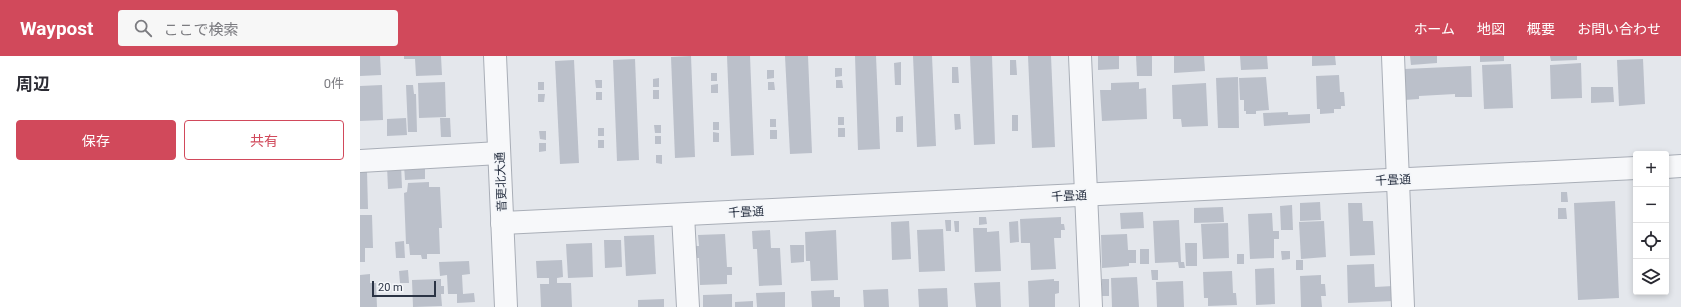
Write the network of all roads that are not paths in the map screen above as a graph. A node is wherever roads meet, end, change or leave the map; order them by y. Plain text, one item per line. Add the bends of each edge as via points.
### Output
1 (495, 56) edge
2 (1080, 56) edge
3 (1393, 56) edge
4 (500, 153) junction
5 (360, 161) edge
6 (1681, 166) edge
7 (1669, 167) edge
8 (1633, 168) edge
9 (1398, 180) junction
10 (1087, 195) junction
11 (683, 215) junction
12 (502, 223) junction
13 (506, 307) edge
14 (688, 307) edge
15 (1091, 307) edge
16 (1403, 307) edge

1 - 4 street, 音更北大通
2 - 10 street
3 - 9 street
4 - 5 street
4 - 12 street, 音更北大通
6 - 7 street
8 - 9 street, 千畳通
9 - 10 street, 千畳通
9 - 16 street
10 - 11 street, 千畳通
10 - 15 street
11 - 12 street, 千畳通
11 - 14 street
12 - 13 street, 音更北大通

